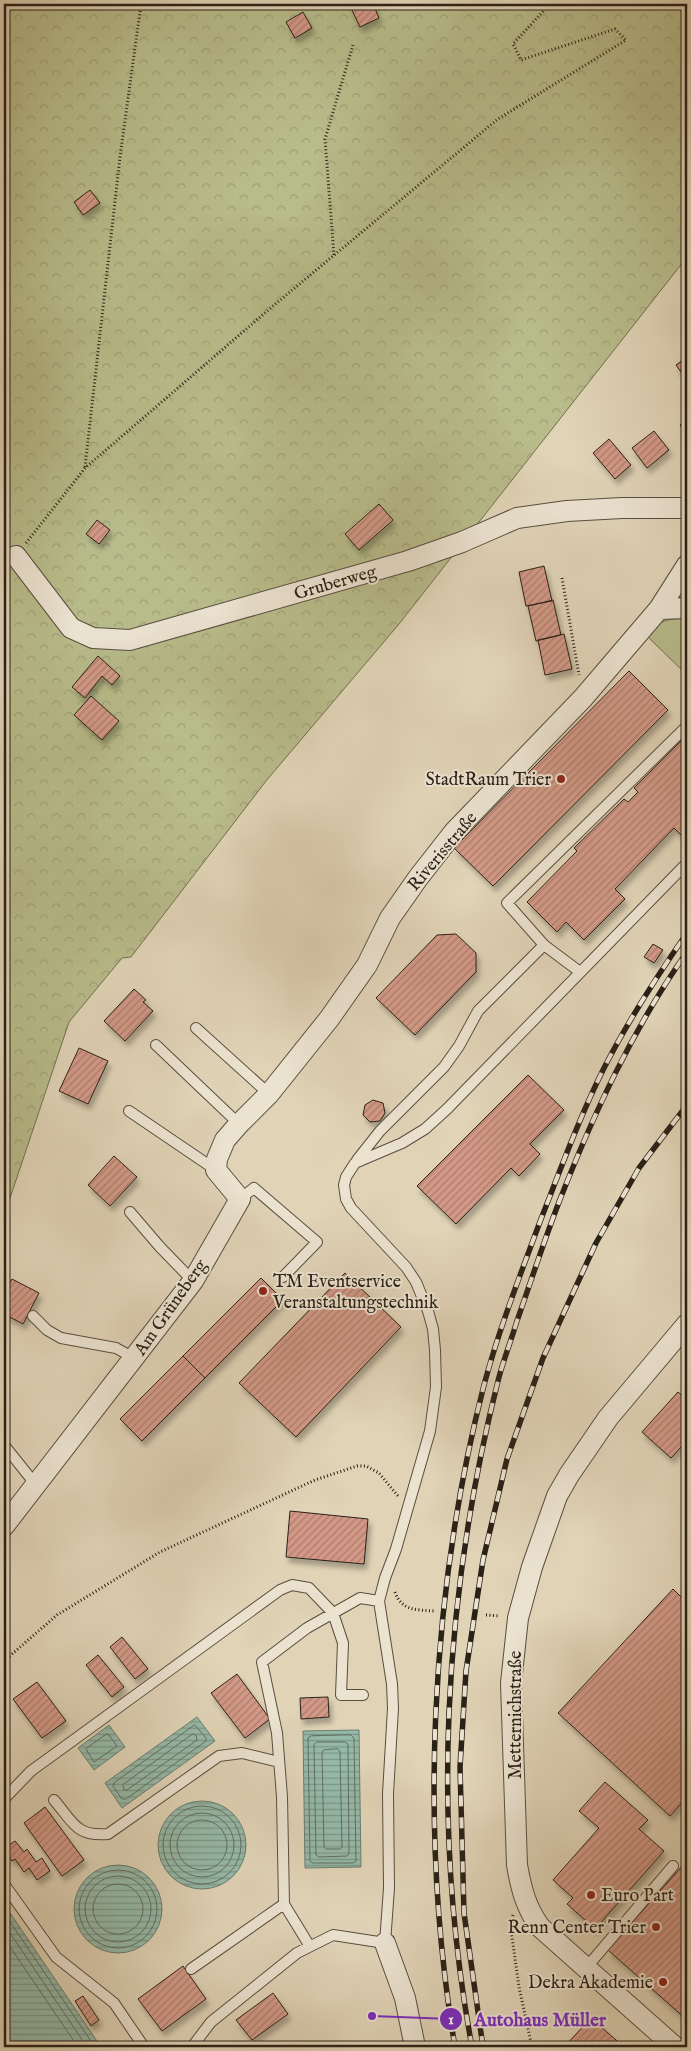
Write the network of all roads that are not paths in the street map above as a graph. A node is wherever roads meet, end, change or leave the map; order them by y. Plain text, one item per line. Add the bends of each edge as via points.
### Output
1 (687, 508) edge
2 (16, 556) road end
3 (687, 565) edge
4 (658, 608) junction
5 (687, 608) edge
6 (687, 726) edge
7 (687, 863) edge
8 (544, 945) junction
9 (580, 972) junction
10 (196, 1028) dead end
11 (156, 1045) dead end
12 (273, 1090) junction
13 (129, 1111) dead end
14 (239, 1124) junction
15 (355, 1163) junction
16 (216, 1170) junction
17 (240, 1199) junction
18 (130, 1212) dead end
19 (283, 1276) dead end
20 (193, 1281) junction
21 (34, 1316) dead end
22 (687, 1324) edge
23 (134, 1358) junction
24 (4, 1445) edge
25 (36, 1485) junction
26 (4, 1526) edge
27 (379, 1601) junction
28 (333, 1613) junction
29 (362, 1695) dead end
30 (279, 1762) junction
31 (4, 1799) edge
32 (54, 1800) dead end
33 (673, 1866) dead end
34 (4, 1884) edge
35 (284, 1904) junction
36 (386, 1943) junction
37 (309, 1945) junction
38 (586, 1968) junction
39 (191, 1969) dead end
40 (144, 2047) edge
41 (192, 2047) edge
42 (415, 2047) edge
43 (675, 2047) edge

1 - 2 street, Gruberweg via 567,511 517,518 408,561 130,640 93,638 70,628
3 - 4 street, Riverisstraße
4 - 5 street
4 - 12 street, Riverisstraße via 583,698 454,832 390,918 361,974
6 - 8 lane via 507,903
7 - 9 lane
8 - 9 lane
8 - 15 lane via 478,1011 460,1046 444,1067 380,1131
9 - 15 lane via 425,1129 402,1143
10 - 12 lane
11 - 14 lane
12 - 14 street
13 - 16 lane
14 - 16 street via 225,1140
15 - 27 lane via 346,1177 346,1200 406,1267 416,1282 433,1329 436,1387 430,1431
16 - 17 street
17 - 19 lane via 254,1188 317,1242
17 - 20 street, Am Grüneberg
18 - 20 lane
20 - 23 street, Am Grüneberg
21 - 23 lane via 47,1330 61,1338 116,1348
22 - 38 street, Metternichstraße via 608,1418 569,1475 557,1496 532,1566 518,1618 511,1683 521,1887 540,1927
23 - 25 street, Am Grüneberg
24 - 25 lane
25 - 26 street, Am Grüneberg
27 - 28 lane via 360,1598
27 - 36 lane via 393,1708
28 - 29 lane via 343,1643 341,1695
28 - 30 lane via 262,1662 277,1733
28 - 31 lane via 310,1588 292,1585 280,1590 31,1771
30 - 32 lane via 242,1753 219,1756 108,1834 82,1832
30 - 35 lane
33 - 38 lane
34 - 40 lane via 56,1957 114,2003
35 - 37 lane
35 - 39 lane
36 - 37 lane via 333,1935
36 - 42 street via 404,1998
37 - 41 lane via 211,2022
38 - 43 street, Metternichstraße

